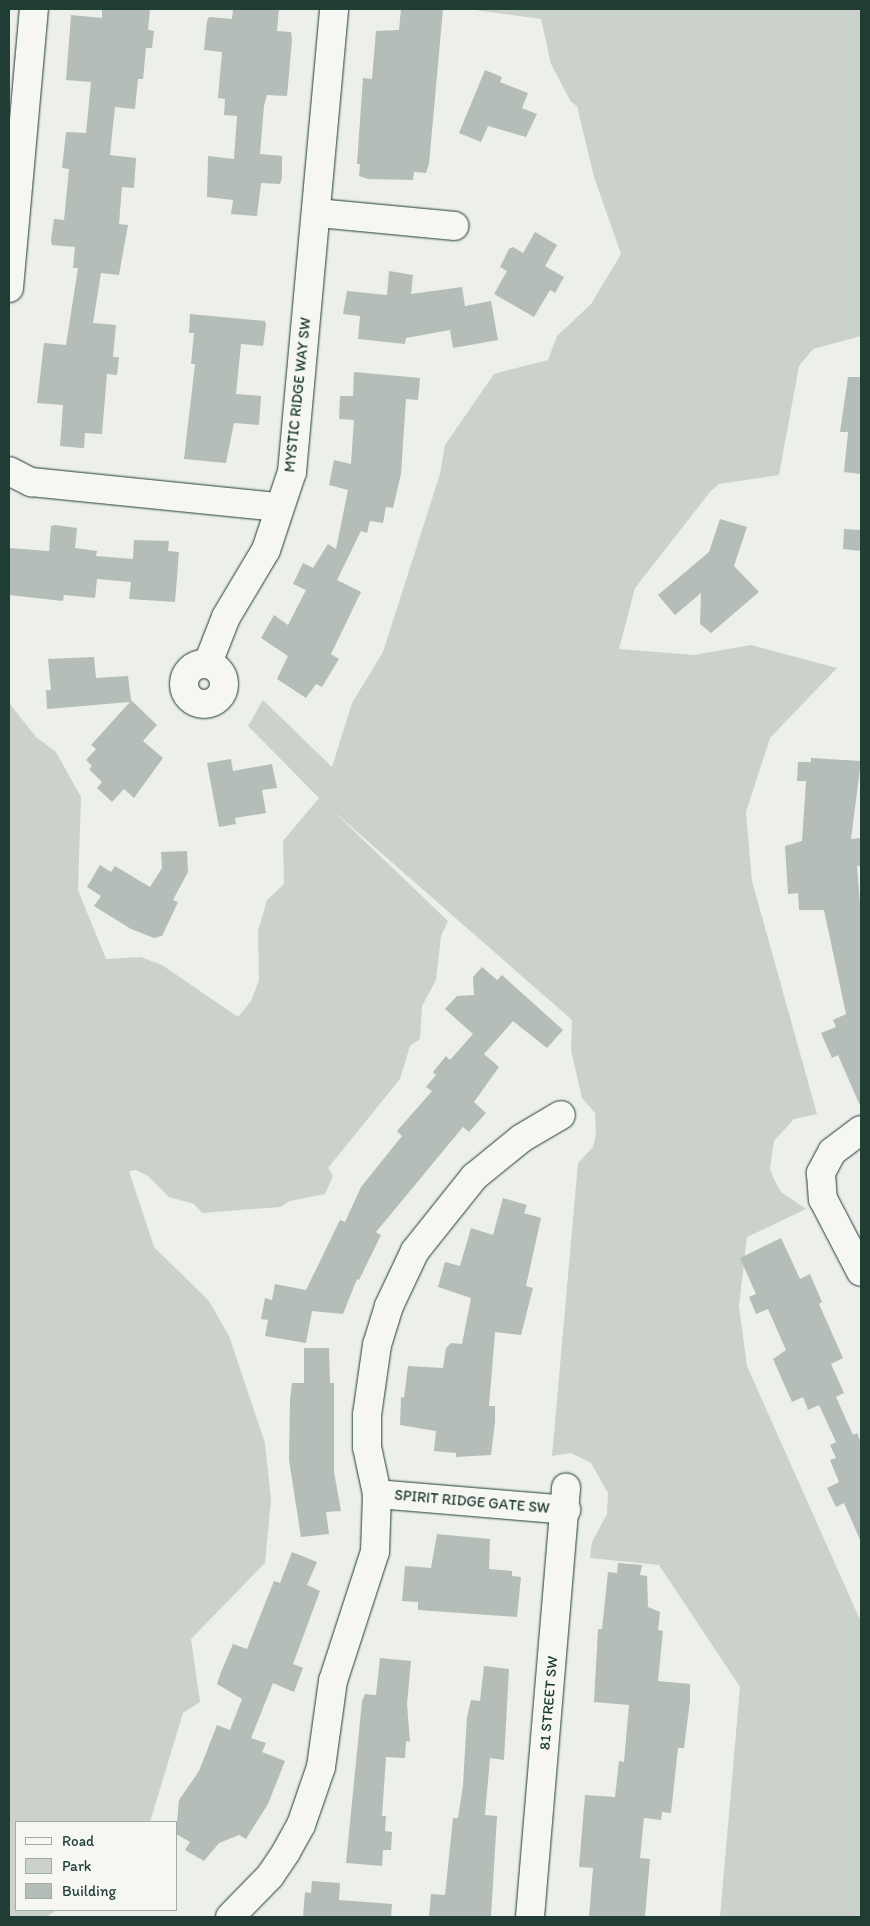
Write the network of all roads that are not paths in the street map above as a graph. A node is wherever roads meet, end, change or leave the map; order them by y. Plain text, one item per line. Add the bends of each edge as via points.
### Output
1 (34, 9) edge
2 (334, 9) edge
3 (316, 213) junction
4 (454, 226) dead end
5 (9, 288) edge
6 (9, 471) edge
7 (279, 507) junction
8 (208, 663) dead end
9 (561, 1115) dead end
10 (861, 1130) edge
11 (861, 1272) edge
12 (377, 1494) junction
13 (566, 1499) joint
14 (238, 1909) edge
15 (530, 1917) edge

1 - 5 street
2 - 3 street, MYSTIC RIDGE WAY SW
3 - 4 street
3 - 7 street, MYSTIC RIDGE WAY SW via 292,472
6 - 7 street via 31,482
7 - 8 street, MYSTIC RIDGE WAY SW via 266,550 226,617
9 - 12 street via 522,1138 474,1176 431,1227 399,1283 381,1330 368,1398 367,1447
10 - 11 street via 832,1152 820,1173 823,1199
12 - 13 street, SPIRIT RIDGE GATE SW
12 - 14 street via 372,1569 347,1630 333,1680 326,1744 316,1786 286,1852
13 - 15 street, 81 STREET SW

